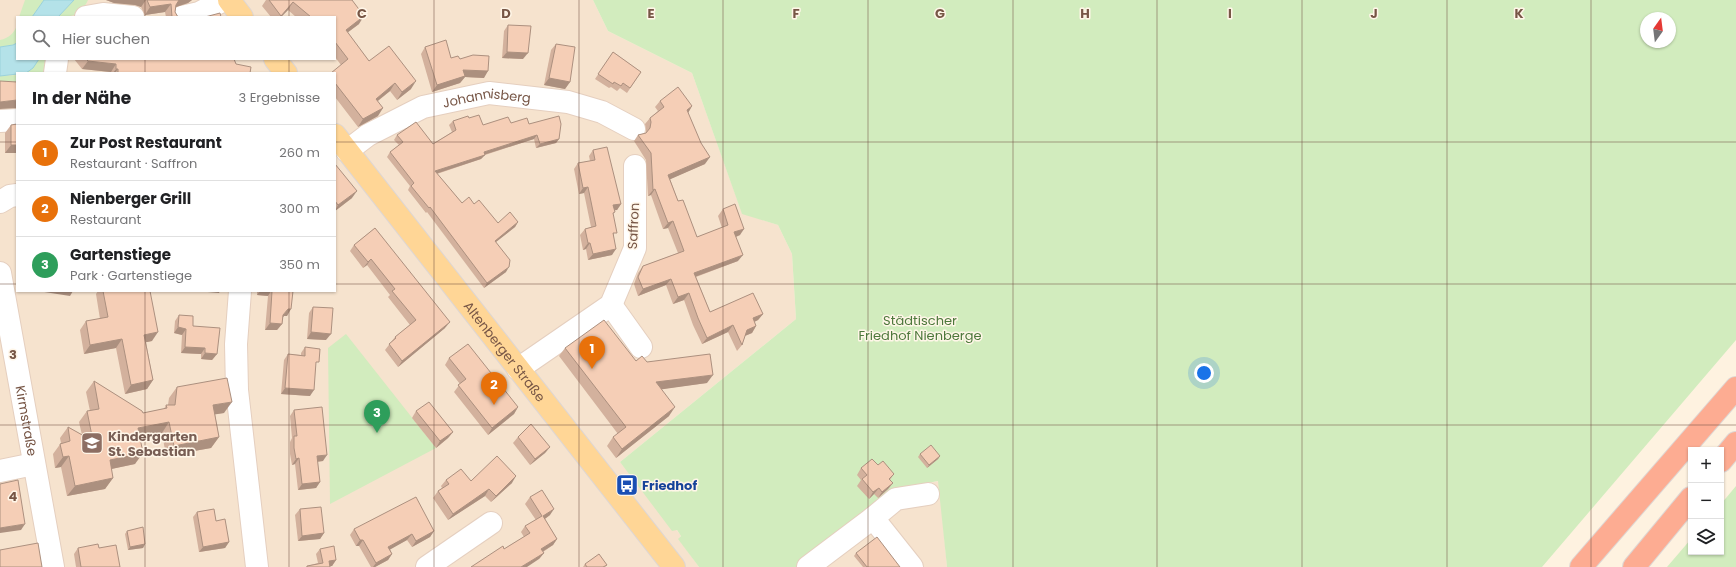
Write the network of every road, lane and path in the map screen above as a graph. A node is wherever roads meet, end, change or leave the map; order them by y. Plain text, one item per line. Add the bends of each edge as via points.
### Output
1 (224, 0) edge
2 (229, 0) edge
3 (91, 16) edge
4 (123, 16) edge
5 (186, 16) edge
6 (241, 16) edge
7 (57, 60) edge
8 (276, 60) edge
9 (56, 72) edge
10 (285, 72) edge
11 (16, 120) edge
12 (0, 121) edge
13 (634, 129) dead end
14 (341, 143) edge
15 (635, 166) dead end
16 (16, 195) edge
17 (0, 202) edge
18 (0, 274) edge
19 (240, 292) edge
20 (611, 306) junction
21 (641, 347) dead end
22 (518, 369) junction
23 (1736, 388) edge
24 (1736, 443) edge
25 (1724, 458) edge
26 (34, 464) junction
27 (0, 471) edge
28 (928, 494) dead end
29 (1688, 502) edge
30 (873, 518) junction
31 (491, 522) dead end
32 (53, 567) edge
33 (256, 567) edge
34 (427, 567) edge
35 (674, 567) edge
36 (808, 567) edge
37 (912, 567) edge
38 (1581, 567) edge
39 (1634, 567) edge

1 - 5 street via 199,13
2 - 6 main road
3 - 4 street
7 - 9 street
8 - 10 main road
11 - 12 street
13 - 14 street, Johannisberg via 602,112 568,102 489,93 423,107 368,135
14 - 22 main road, Altenberger Straße
15 - 20 street, Saffron via 634,248
16 - 17 street
18 - 26 street, Kirmstraße
19 - 33 street via 236,351 237,390
20 - 21 street
20 - 22 street
22 - 35 main road, Altenberger Straße
23 - 38 highway
24 - 25 highway
26 - 27 street
26 - 32 street, Kirmstraße
28 - 30 street via 896,499
29 - 39 highway
30 - 36 street
30 - 37 street
31 - 34 street

